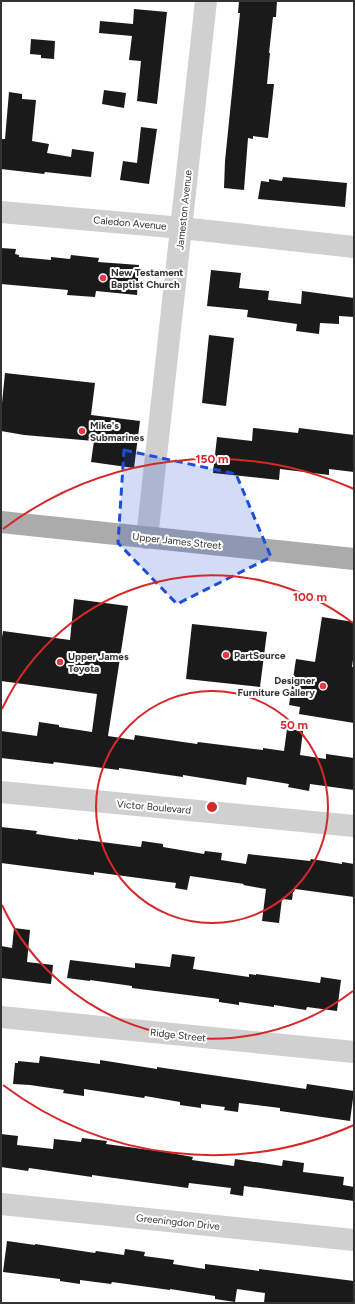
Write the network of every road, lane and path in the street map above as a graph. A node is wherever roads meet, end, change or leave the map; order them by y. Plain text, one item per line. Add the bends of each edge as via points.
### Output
1 (206, 1) edge
2 (1, 212) edge
3 (182, 228) junction
4 (354, 247) edge
5 (1, 522) edge
6 (147, 538) junction
7 (354, 559) edge
8 (1, 792) edge
9 (354, 826) edge
10 (1, 1017) edge
11 (354, 1052) edge
12 (1, 1204) edge
13 (354, 1240) edge

1 - 3 street, Jameston Avenue
2 - 3 street, Caledon Avenue
3 - 4 street, Caledon Avenue
3 - 6 street, Jameston Avenue
5 - 6 main road, Upper James Street
6 - 7 main road, Upper James Street
8 - 9 street, Victor Boulevard
10 - 11 street, Ridge Street
12 - 13 street, Greeningdon Drive

